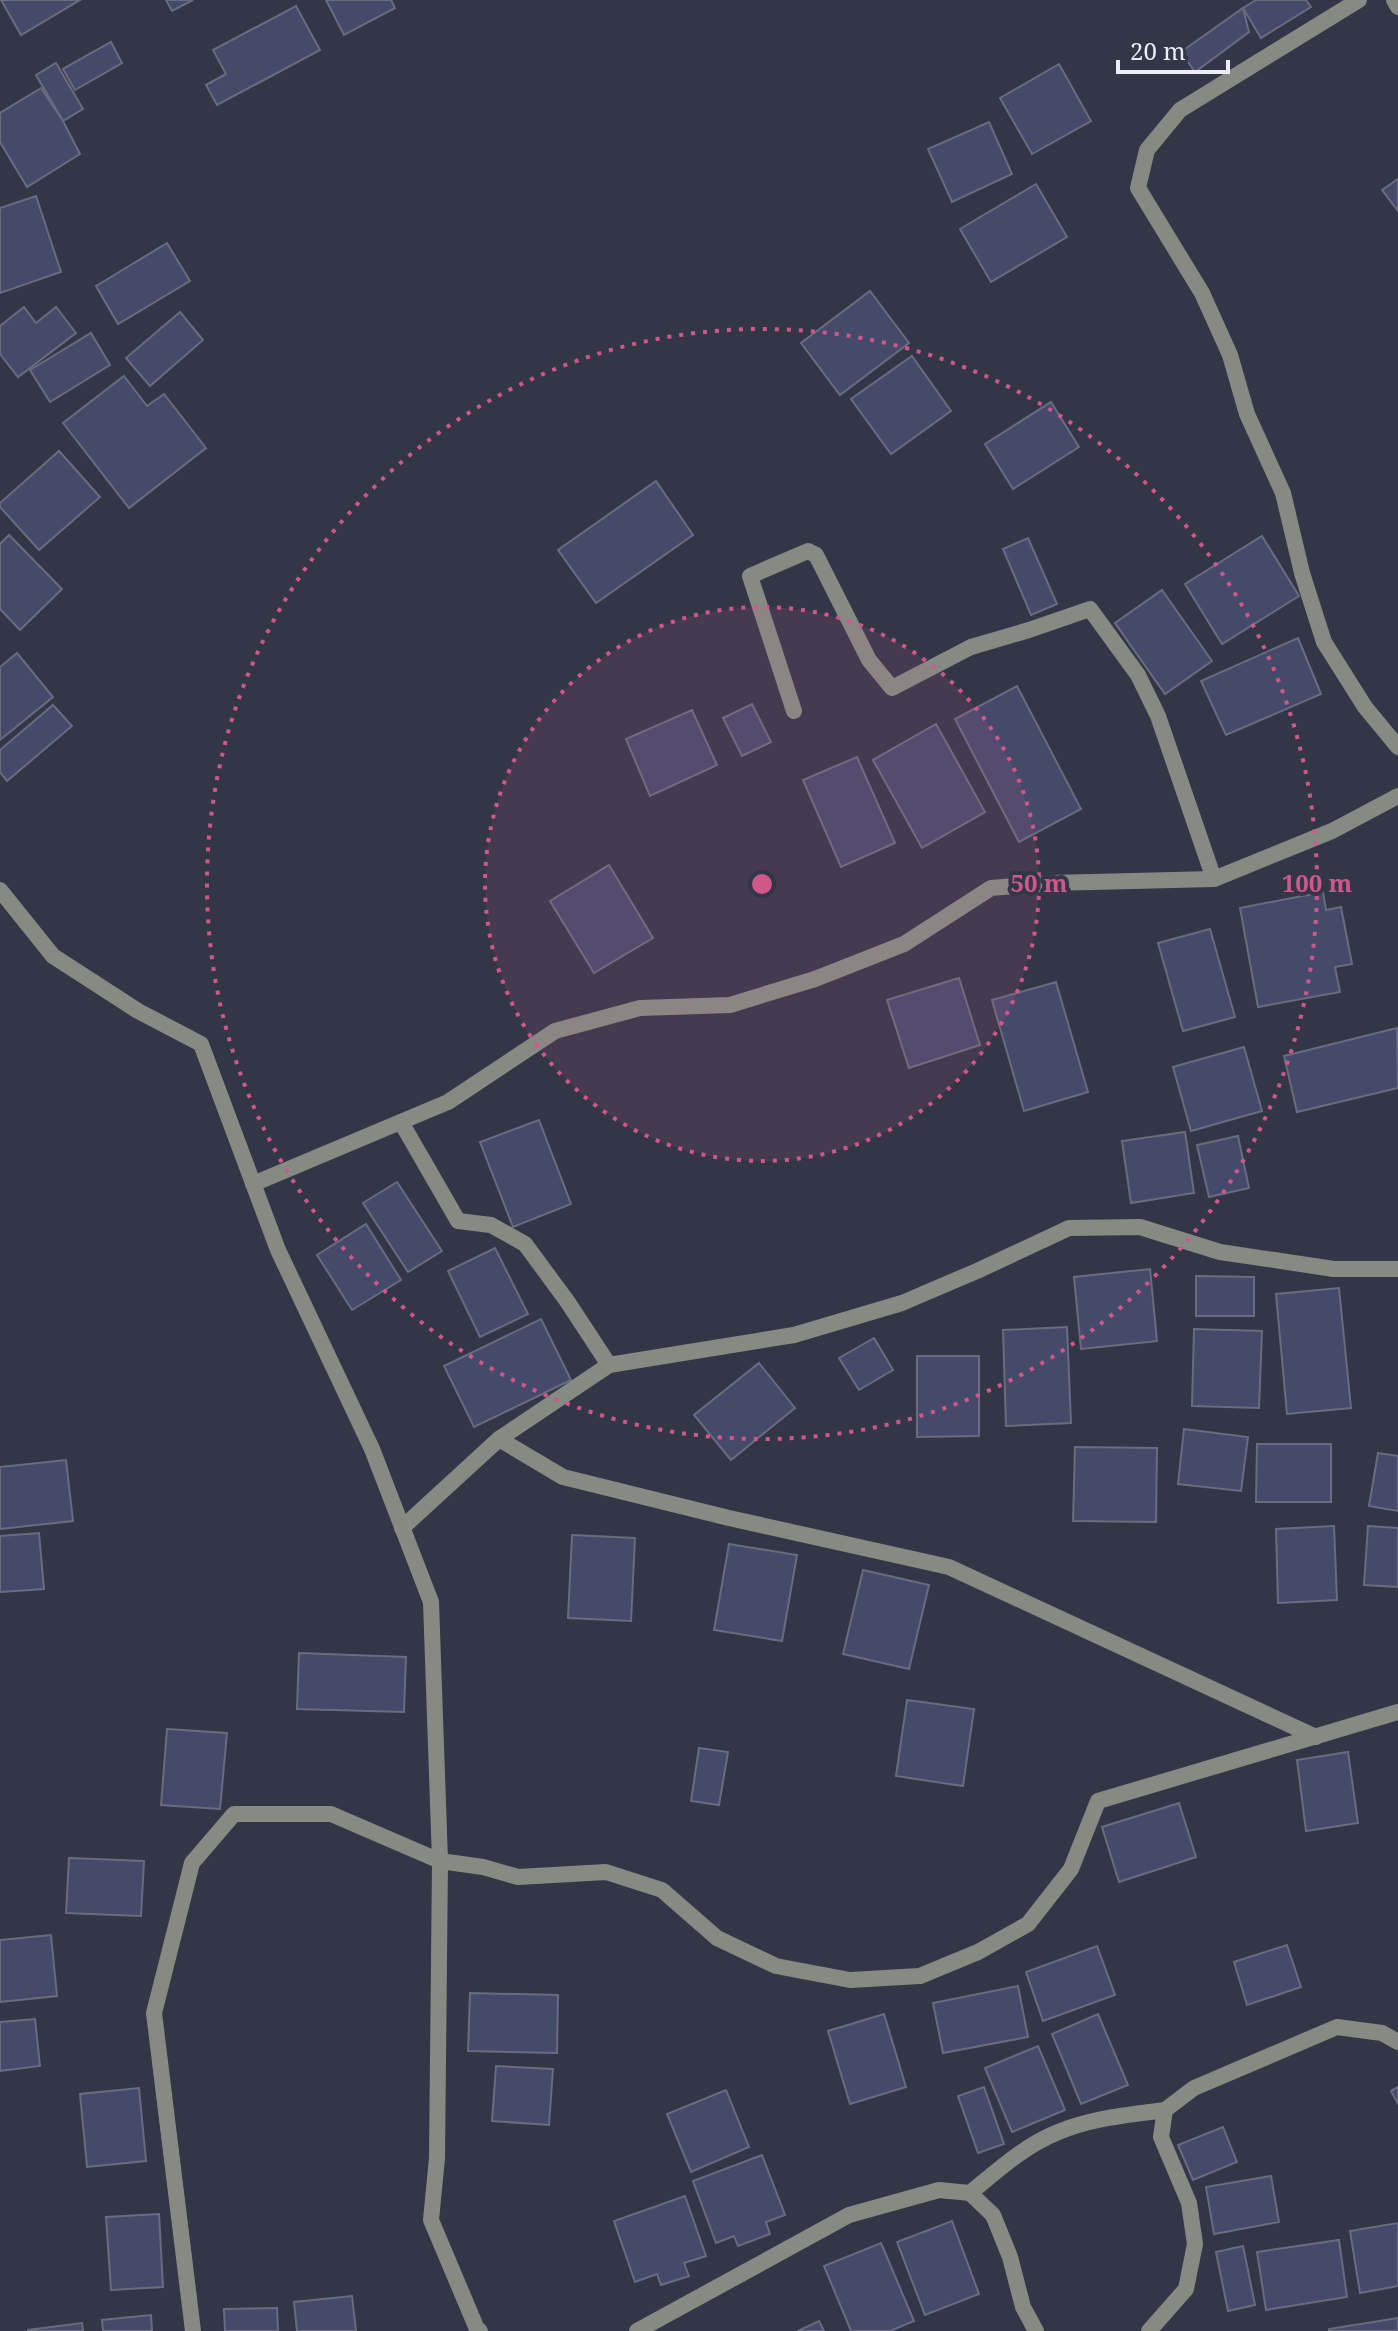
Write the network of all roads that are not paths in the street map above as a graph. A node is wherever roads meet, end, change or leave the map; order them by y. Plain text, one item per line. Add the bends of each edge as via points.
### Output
1 (1359, 0) edge
2 (1394, 0) edge
3 (1398, 7) edge
4 (794, 711) dead end
5 (1398, 747) edge
6 (1398, 796) edge
7 (1214, 879) junction
8 (0, 890) edge
9 (401, 1122) junction
10 (253, 1184) junction
11 (1398, 1269) edge
12 (609, 1365) junction
13 (499, 1439) junction
14 (402, 1528) junction
15 (1398, 1712) edge
16 (1316, 1737) junction
17 (440, 1861) junction
18 (1398, 2042) edge
19 (1165, 2110) junction
20 (970, 2193) junction
21 (193, 2331) edge
22 (480, 2331) edge
23 (637, 2331) edge
24 (1036, 2331) edge
25 (1149, 2331) edge

1 - 5 street via 1180,110 1147,150 1138,188 1202,293 1230,355 1247,414 1283,493 1324,642
2 - 3 street
4 - 7 street via 750,576 808,551 816,555 869,660 892,688 971,647 1090,609 1138,675 1158,716
6 - 7 street via 1332,831
7 - 9 street via 991,888 904,944 815,979 730,1005 640,1008 555,1031 448,1102
8 - 10 street via 53,956 201,1044
9 - 10 street
9 - 12 street via 458,1221 491,1225 525,1244
10 - 14 street
11 - 12 street via 1334,1269 1220,1252 1140,1227 1069,1228 902,1303 794,1335
12 - 13 street
13 - 14 street
13 - 16 street via 563,1477 949,1567
14 - 17 street via 431,1602
15 - 16 street
16 - 17 street via 1098,1801 1071,1869 1028,1924 920,1976 850,1980 776,1966 717,1938 662,1890 606,1872 518,1877
17 - 21 street via 331,1814 234,1814 192,1863 154,2013
17 - 22 street via 437,2158 431,2220
18 - 19 street via 1382,2033 1337,2027 1194,2088
19 - 20 street via 1106,2118 1056,2133
19 - 25 street via 1161,2137 1189,2203 1195,2244 1186,2289
20 - 23 street via 939,2190 849,2215
20 - 24 street via 993,2215

